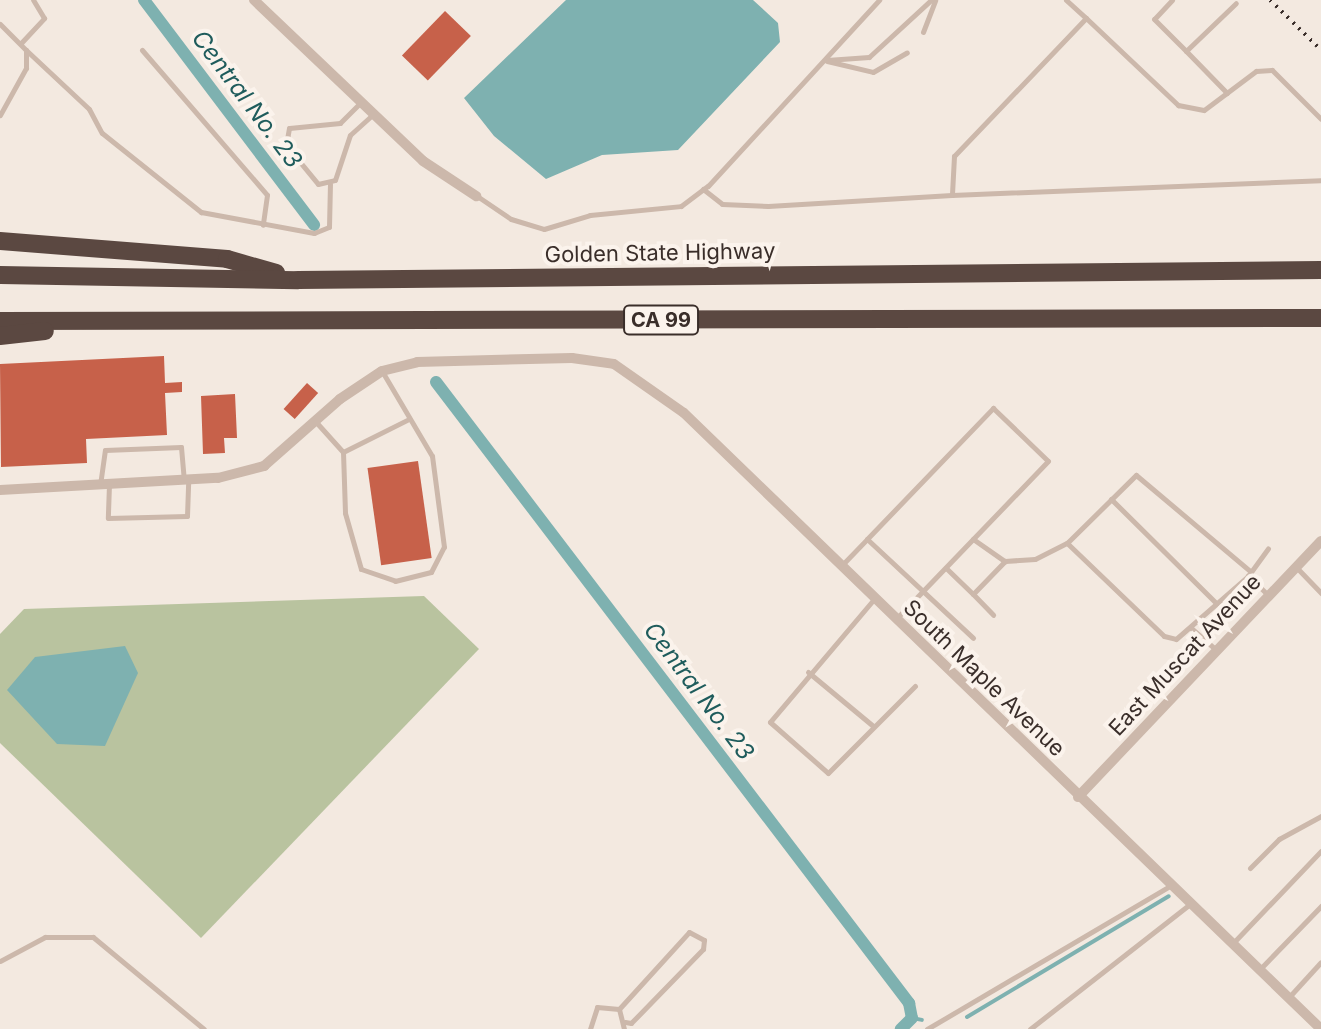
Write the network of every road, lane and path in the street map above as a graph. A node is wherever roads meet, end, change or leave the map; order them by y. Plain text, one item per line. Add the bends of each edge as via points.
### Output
1 (33, 0) edge
2 (254, 0) edge
3 (879, 0) edge
4 (933, 0) edge
5 (1066, 0) edge
6 (1172, 0) edge
7 (1236, 3) dead end
8 (1086, 18) junction
9 (0, 24) edge
10 (923, 32) dead end
11 (21, 43) junction
12 (26, 50) junction
13 (142, 50) dead end
14 (1186, 51) junction
15 (907, 52) dead end
16 (826, 60) junction
17 (1227, 93) junction
18 (361, 102) junction
19 (373, 114) junction
20 (0, 115) edge
21 (1321, 119) edge
22 (1321, 180) edge
23 (330, 184) junction
24 (703, 189) junction
25 (952, 195) junction
26 (476, 196) joint
27 (263, 225) junction
28 (0, 241) edge
29 (1321, 270) edge
30 (0, 275) edge
31 (298, 280) junction
32 (1321, 318) edge
33 (0, 321) edge
34 (141, 321) junction
35 (0, 336) edge
36 (382, 371) junction
37 (409, 419) junction
38 (315, 422) junction
39 (343, 452) junction
40 (186, 480) junction
41 (104, 484) junction
42 (0, 490) edge
43 (1111, 499) junction
44 (867, 539) junction
45 (973, 539) junction
46 (1321, 541) edge
47 (1067, 543) junction
48 (1268, 548) dead end
49 (1005, 561) junction
50 (841, 566) junction
51 (946, 567) junction
52 (1296, 567) junction
53 (1248, 573) junction
54 (923, 591) junction
55 (1321, 593) edge
56 (973, 594) junction
57 (1269, 596) junction
58 (874, 599) junction
59 (1215, 602) junction
60 (993, 615) dead end
61 (895, 619) junction
62 (1191, 628) junction
63 (973, 638) dead end
64 (1217, 651) junction
65 (808, 672) junction
66 (915, 686) dead end
67 (873, 726) junction
68 (1078, 797) junction
69 (1321, 816) edge
70 (1321, 851) edge
71 (1250, 868) dead end
72 (1170, 886) junction
73 (1190, 904) junction
74 (1321, 906) edge
75 (1232, 944) junction
76 (0, 961) edge
77 (1321, 962) edge
78 (1259, 970) junction
79 (1288, 997) junction
80 (619, 1009) junction
81 (624, 1026) edge
82 (204, 1029) edge
83 (590, 1029) edge
84 (927, 1029) edge
85 (1030, 1029) edge
86 (1321, 1029) edge

1 - 11 lane via 44,18
2 - 18 street
3 - 16 lane
4 - 10 lane
4 - 16 lane via 869,57
5 - 8 lane
6 - 14 lane via 1154,19
7 - 14 lane
8 - 17 lane via 1178,105 1204,110
8 - 25 lane via 954,156
9 - 11 lane
11 - 12 lane
12 - 20 lane via 26,68
12 - 27 lane via 89,109 102,133 193,207
13 - 27 lane via 267,195
14 - 17 lane
15 - 16 lane via 873,72
16 - 24 lane
17 - 21 lane via 1256,71 1272,70
18 - 19 street
18 - 23 lane via 340,123 295,123 284,137 318,184
19 - 23 lane via 350,135
19 - 26 street via 423,161
22 - 25 lane
23 - 27 lane via 333,209 325,230
24 - 25 lane via 722,204 768,206
24 - 26 lane via 681,206 590,215 544,229 511,219
28 - 31 highway via 227,259
29 - 31 highway, Golden State Highway / CA 99
30 - 31 highway, Golden State Highway / CA 99
32 - 34 highway, CA 99
33 - 34 highway, CA 99
34 - 35 highway
36 - 37 lane
36 - 38 street
36 - 50 street, South Maple Avenue via 417,362 572,358 614,364 684,413
37 - 39 lane
37 - 39 lane via 432,456 436,475 444,547 431,572 395,581 361,569 345,513
38 - 39 lane
38 - 40 street via 264,466
40 - 41 street
40 - 41 lane via 181,447 105,450
40 - 41 lane via 187,516 108,518
41 - 42 street
43 - 47 lane
43 - 53 lane via 1140,476
43 - 59 lane
44 - 45 lane via 993,408 1048,461
44 - 50 lane
44 - 54 lane
45 - 49 lane
45 - 51 lane
46 - 52 street, East Muscat Avenue
47 - 49 lane via 1035,559
47 - 62 lane via 1164,636 1176,639
48 - 53 lane
49 - 56 lane
50 - 58 street, South Maple Avenue
51 - 54 lane
51 - 56 lane
52 - 55 lane
52 - 57 street, East Muscat Avenue
53 - 57 lane
53 - 59 lane
54 - 61 lane
54 - 63 lane
56 - 60 lane
57 - 64 street, East Muscat Avenue
58 - 61 street, South Maple Avenue
58 - 65 lane
59 - 62 lane
61 - 68 street, South Maple Avenue
62 - 64 lane
64 - 68 street, East Muscat Avenue
65 - 67 lane
65 - 67 lane via 770,722 828,773
66 - 67 lane
68 - 72 street, South Maple Avenue
69 - 71 lane via 1279,839
70 - 75 lane
72 - 73 street, South Maple Avenue
72 - 84 lane
73 - 75 street, South Maple Avenue
73 - 85 lane
74 - 78 lane
75 - 78 street, South Maple Avenue
76 - 82 lane via 45,937 93,937
77 - 79 lane
78 - 79 street, South Maple Avenue
79 - 86 street, South Maple Avenue
80 - 81 lane
80 - 81 lane via 689,932 704,940 703,949
80 - 83 lane via 597,1007

